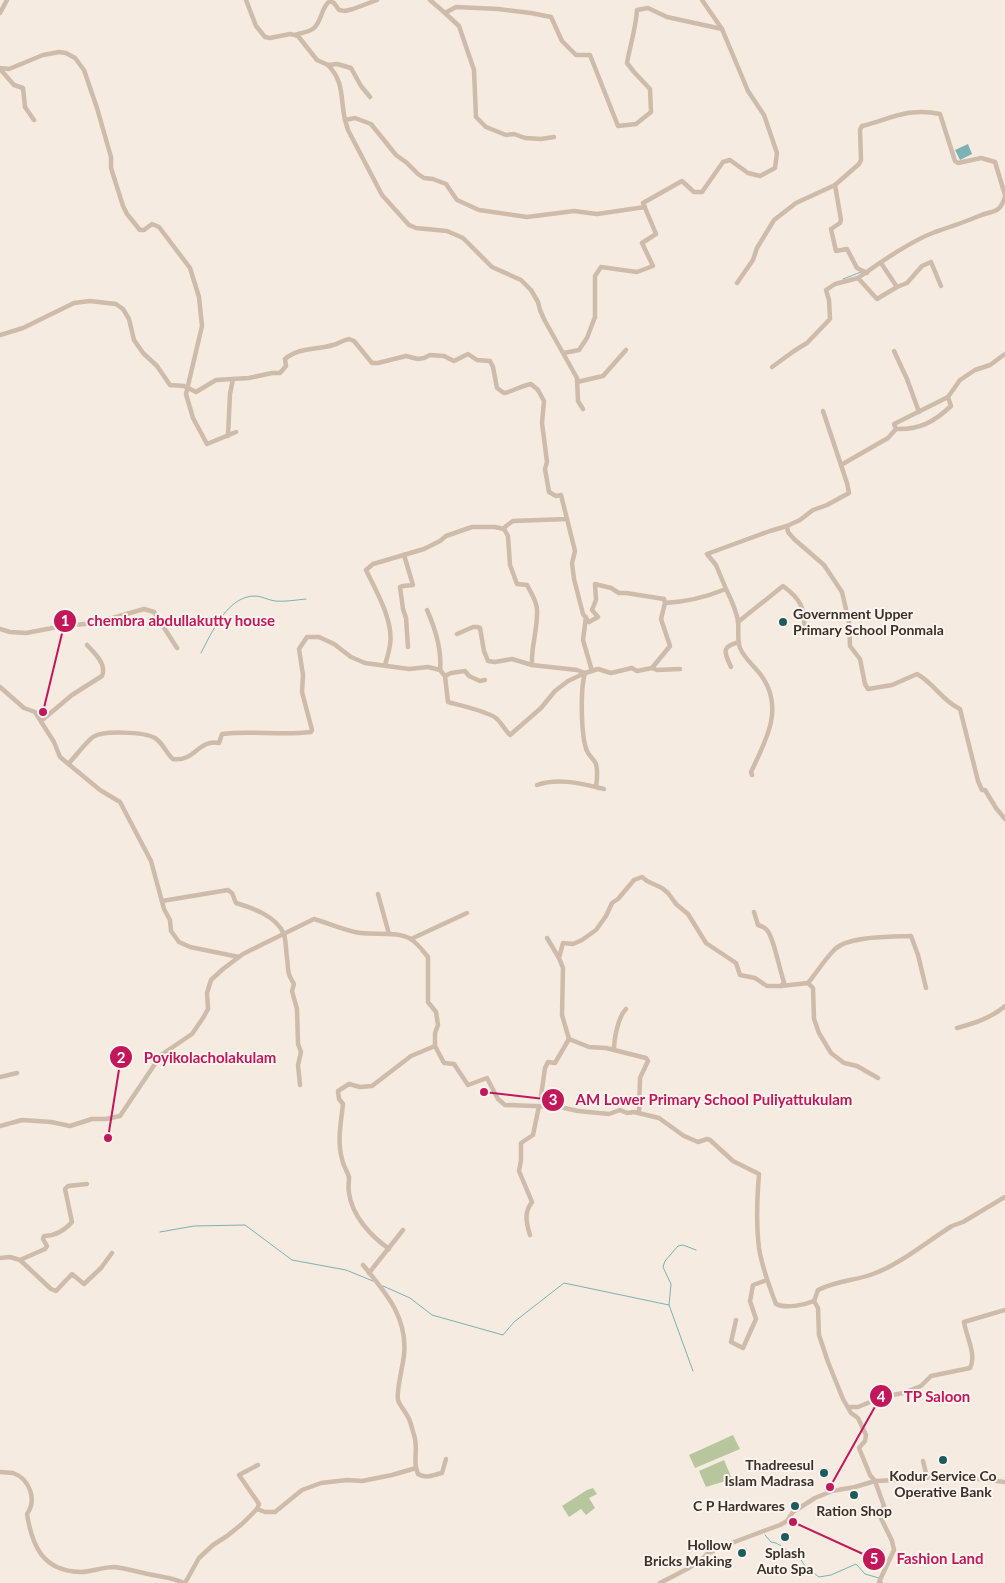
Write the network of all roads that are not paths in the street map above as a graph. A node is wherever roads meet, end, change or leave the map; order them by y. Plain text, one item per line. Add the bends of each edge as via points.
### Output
1 (7, 0) edge
2 (246, 0) edge
3 (377, 0) edge
4 (430, 0) edge
5 (702, 0) edge
6 (445, 12) junction
7 (0, 13) edge
8 (722, 29) junction
9 (294, 34) junction
10 (328, 65) junction
11 (0, 69) edge
12 (370, 97) dead end
13 (34, 120) dead end
14 (345, 120) junction
15 (554, 137) dead end
16 (835, 185) junction
17 (1005, 196) edge
18 (645, 207) junction
19 (881, 264) junction
20 (867, 272) junction
21 (858, 278) junction
22 (738, 283) dead end
23 (941, 286) dead end
24 (897, 287) junction
25 (0, 335) edge
26 (626, 350) dead end
27 (894, 351) dead end
28 (564, 354) junction
29 (1005, 354) edge
30 (772, 367) dead end
31 (233, 379) junction
32 (577, 382) junction
33 (188, 388) junction
34 (948, 397) junction
35 (583, 409) dead end
36 (823, 411) dead end
37 (919, 412) junction
38 (896, 429) junction
39 (236, 432) dead end
40 (228, 436) junction
41 (840, 465) junction
42 (567, 519) junction
43 (787, 526) junction
44 (504, 529) junction
45 (404, 555) junction
46 (726, 589) junction
47 (665, 603) junction
48 (427, 610) dead end
49 (586, 617) junction
50 (738, 622) junction
51 (0, 629) edge
52 (805, 633) dead end
53 (457, 634) dead end
54 (739, 642) junction
55 (87, 645) dead end
56 (408, 647) dead end
57 (177, 648) dead end
58 (386, 664) junction
59 (532, 665) junction
60 (731, 667) dead end
61 (652, 668) junction
62 (680, 669) dead end
63 (440, 670) junction
64 (592, 671) junction
65 (585, 673) junction
66 (444, 676) junction
67 (485, 680) dead end
68 (0, 687) edge
69 (41, 721) junction
70 (69, 763) junction
71 (752, 775) dead end
72 (536, 785) dead end
73 (596, 787) junction
74 (604, 789) dead end
75 (1005, 819) edge
76 (378, 894) dead end
77 (162, 901) junction
78 (754, 912) dead end
79 (467, 913) dead end
80 (284, 934) junction
81 (389, 934) junction
82 (547, 938) dead end
83 (411, 939) junction
84 (239, 957) junction
85 (560, 960) junction
86 (808, 983) junction
87 (781, 986) junction
88 (926, 988) dead end
89 (1005, 1006) edge
90 (626, 1009) dead end
91 (957, 1028) dead end
92 (569, 1039) junction
93 (435, 1046) junction
94 (614, 1050) junction
95 (17, 1073) dead end
96 (0, 1077) edge
97 (878, 1078) dead end
98 (300, 1085) dead end
99 (541, 1096) dead end
100 (539, 1106) junction
101 (639, 1113) junction
102 (0, 1126) edge
103 (87, 1184) dead end
104 (1005, 1197) edge
105 (403, 1230) dead end
106 (530, 1234) dead end
107 (389, 1249) junction
108 (112, 1253) dead end
109 (0, 1258) edge
110 (20, 1260) junction
111 (363, 1265) dead end
112 (370, 1273) junction
113 (767, 1280) junction
114 (814, 1301) junction
115 (1005, 1310) edge
116 (736, 1320) dead end
117 (848, 1407) junction
118 (446, 1459) dead end
119 (923, 1461) dead end
120 (258, 1465) dead end
121 (416, 1468) junction
122 (0, 1472) edge
123 (926, 1478) junction
124 (875, 1481) junction
125 (1005, 1482) edge
126 (257, 1509) junction
127 (881, 1580) edge
128 (185, 1583) edge
129 (660, 1583) edge

1 - 7 street
2 - 9 street via 256,26 265,37
3 - 9 street via 345,11 330,1 315,28
4 - 6 street
5 - 8 street
6 - 8 street via 456,7 531,12 551,17 562,40 576,55 590,55 618,126 636,124 651,112 650,90 627,62 637,10 648,8 667,17
6 - 15 street via 459,26 474,70 476,117 480,122 506,135 541,139
8 - 18 street via 748,91 764,115 777,153 775,168 760,176 748,173 730,160 723,162 702,192 694,192 682,181 643,204
9 - 10 street via 317,60
10 - 12 street via 352,68
10 - 14 street via 341,86
11 - 13 street via 14,86 23,88 25,107
11 - 33 street via 59,52 71,55 84,70 111,157 114,180 127,214 140,230 152,224 159,227 190,268 195,282 202,326
14 - 18 street via 355,118 371,124 396,155 418,174 446,184 457,200 479,210 527,217 574,211 596,214
14 - 28 street via 388,203 409,225 447,231 463,238 492,267 522,280 532,290
16 - 17 street via 860,164 862,126 901,114 926,111 940,114 955,161 981,158 995,162
16 - 20 street via 841,220 831,228 836,251 847,249 857,268
16 - 22 street via 796,203 774,220
17 - 19 street via 1002,206 994,212 934,232
18 - 28 street via 656,234 642,243 653,266 637,272 601,268 595,276 595,317 587,338 579,350
19 - 20 street
19 - 24 street
20 - 21 street
21 - 24 street via 877,299
21 - 30 street via 826,290 830,318 807,344
23 - 24 street via 929,262
25 - 33 street via 23,328 74,303 116,304 129,318 134,340 170,385
26 - 32 street via 603,376
27 - 37 street
28 - 32 street
29 - 34 street via 960,380
31 - 33 street via 216,380 196,392
31 - 40 street
31 - 42 street via 280,373 289,356 348,339 354,341 372,363 378,364 406,356 424,358 430,355 454,361 468,354 477,360 490,361 497,388 511,392 531,384 544,400 542,423 549,492 561,495
32 - 35 street via 578,401
33 - 40 street via 186,394 193,418 207,444
34 - 37 street
34 - 38 street via 951,406 931,422 911,430
36 - 41 street
37 - 38 street via 894,424
38 - 41 street via 888,438
39 - 40 street
41 - 43 street via 849,493
42 - 44 street via 512,521
42 - 49 street via 575,551 573,572 582,614
43 - 46 street via 707,554 716,565
43 - 75 street via 800,546 824,565 842,592 850,622 850,646 860,660 868,689 892,686 917,674 960,710 978,781
44 - 45 street via 472,528
44 - 59 street via 517,584 527,585 537,609
45 - 56 street via 413,585 400,587
45 - 58 street via 373,564 366,570 378,593 389,627
46 - 47 street via 683,602
46 - 50 street
47 - 49 street via 664,600 619,593 595,584 596,600 592,610 598,617 589,622
47 - 61 street via 661,619 670,646
48 - 63 street via 441,658
49 - 64 street via 582,640
50 - 52 street via 782,586 804,609
50 - 54 street
51 - 57 street via 26,633 95,623 144,609 154,612
53 - 59 street via 478,626 488,661 512,659
54 - 60 street via 725,648
54 - 71 street via 750,664 770,690 773,711 769,734
55 - 69 street via 104,666 102,676 72,695
58 - 63 street
58 - 70 street via 365,663 319,637 307,638 299,649 302,692 311,732 222,734 219,743 205,743 180,760 173,759 162,744 151,737 108,732 94,736
59 - 65 street
61 - 62 street
61 - 64 street via 611,673 598,669
63 - 66 street
64 - 65 street
65 - 66 street via 555,691 510,735 497,718 484,711 448,702
65 - 73 street via 581,697 584,734 586,750 596,763
66 - 67 street via 465,670 470,676
68 - 69 street via 24,708 35,712
69 - 70 street via 60,757
70 - 77 street via 100,790 120,802 151,861
72 - 73 street via 556,782
73 - 74 street
76 - 81 street
77 - 80 street via 228,890 236,903 260,911
77 - 84 street via 171,931 179,942
78 - 87 street via 758,925 770,934 784,982
79 - 83 street
80 - 81 street via 314,919 353,932
80 - 84 street
80 - 98 street via 287,972 294,984 292,991 297,1009
81 - 83 street
82 - 85 street
83 - 93 street via 428,957 428,1002 436,1012 438,1025
84 - 102 street via 211,980 207,993 208,1009 192,1034 161,1055 120,1116 92,1119 70,1126 22,1120
85 - 87 street via 563,943 573,944 596,930 612,902 634,880 642,877 668,893 688,914 706,943 736,963 740,975 756,978 767,986
85 - 92 street via 563,968 562,1015
86 - 87 street
86 - 88 street via 836,948 846,943 910,936
86 - 97 street via 813,988 814,1019 831,1052 844,1063 857,1066
89 - 91 street via 980,1022
90 - 94 street via 619,1020
92 - 94 street via 589,1047
92 - 99 street via 555,1063 548,1062 545,1068
93 - 100 street via 444,1063 454,1064 468,1085 486,1078 505,1105
93 - 107 street via 412,1056 372,1086 349,1084 338,1091 343,1104 339,1138 349,1194 366,1228
94 - 101 street via 648,1061 640,1078
95 - 96 street
100 - 101 street via 609,1114 620,1110
100 - 106 street via 533,1135 521,1143 519,1171 532,1202 526,1213
101 - 113 street via 659,1118 698,1142 707,1138 734,1161 759,1174 759,1242
103 - 110 street via 65,1189 72,1222 68,1227 53,1236 44,1236 45,1249
104 - 114 street via 873,1274 818,1290
105 - 107 street
107 - 112 street
108 - 110 street via 84,1284 72,1274 56,1291
109 - 110 street
111 - 112 street
112 - 121 street via 394,1304 402,1324 405,1338 398,1400 409,1418 414,1436
113 - 114 street via 776,1304 780,1306
113 - 116 street via 753,1285 750,1302 756,1319 743,1348 730,1342
114 - 117 street via 818,1308 819,1335
115 - 117 street via 964,1322 972,1356 970,1368 931,1376 921,1386 903,1393
117 - 124 street via 866,1435 859,1448
118 - 121 street via 442,1473 422,1476
119 - 123 street
120 - 126 street via 239,1475 259,1504
121 - 126 street via 362,1481 321,1483 302,1490 275,1512
122 - 128 street via 12,1473 26,1482 32,1499 27,1514 32,1537 36,1547 53,1566 79,1572 114,1567 163,1575
123 - 124 street
123 - 125 street via 954,1476
124 - 127 street via 884,1506 880,1514 894,1550
124 - 129 street via 815,1498 780,1525 721,1547
126 - 128 street via 199,1558

